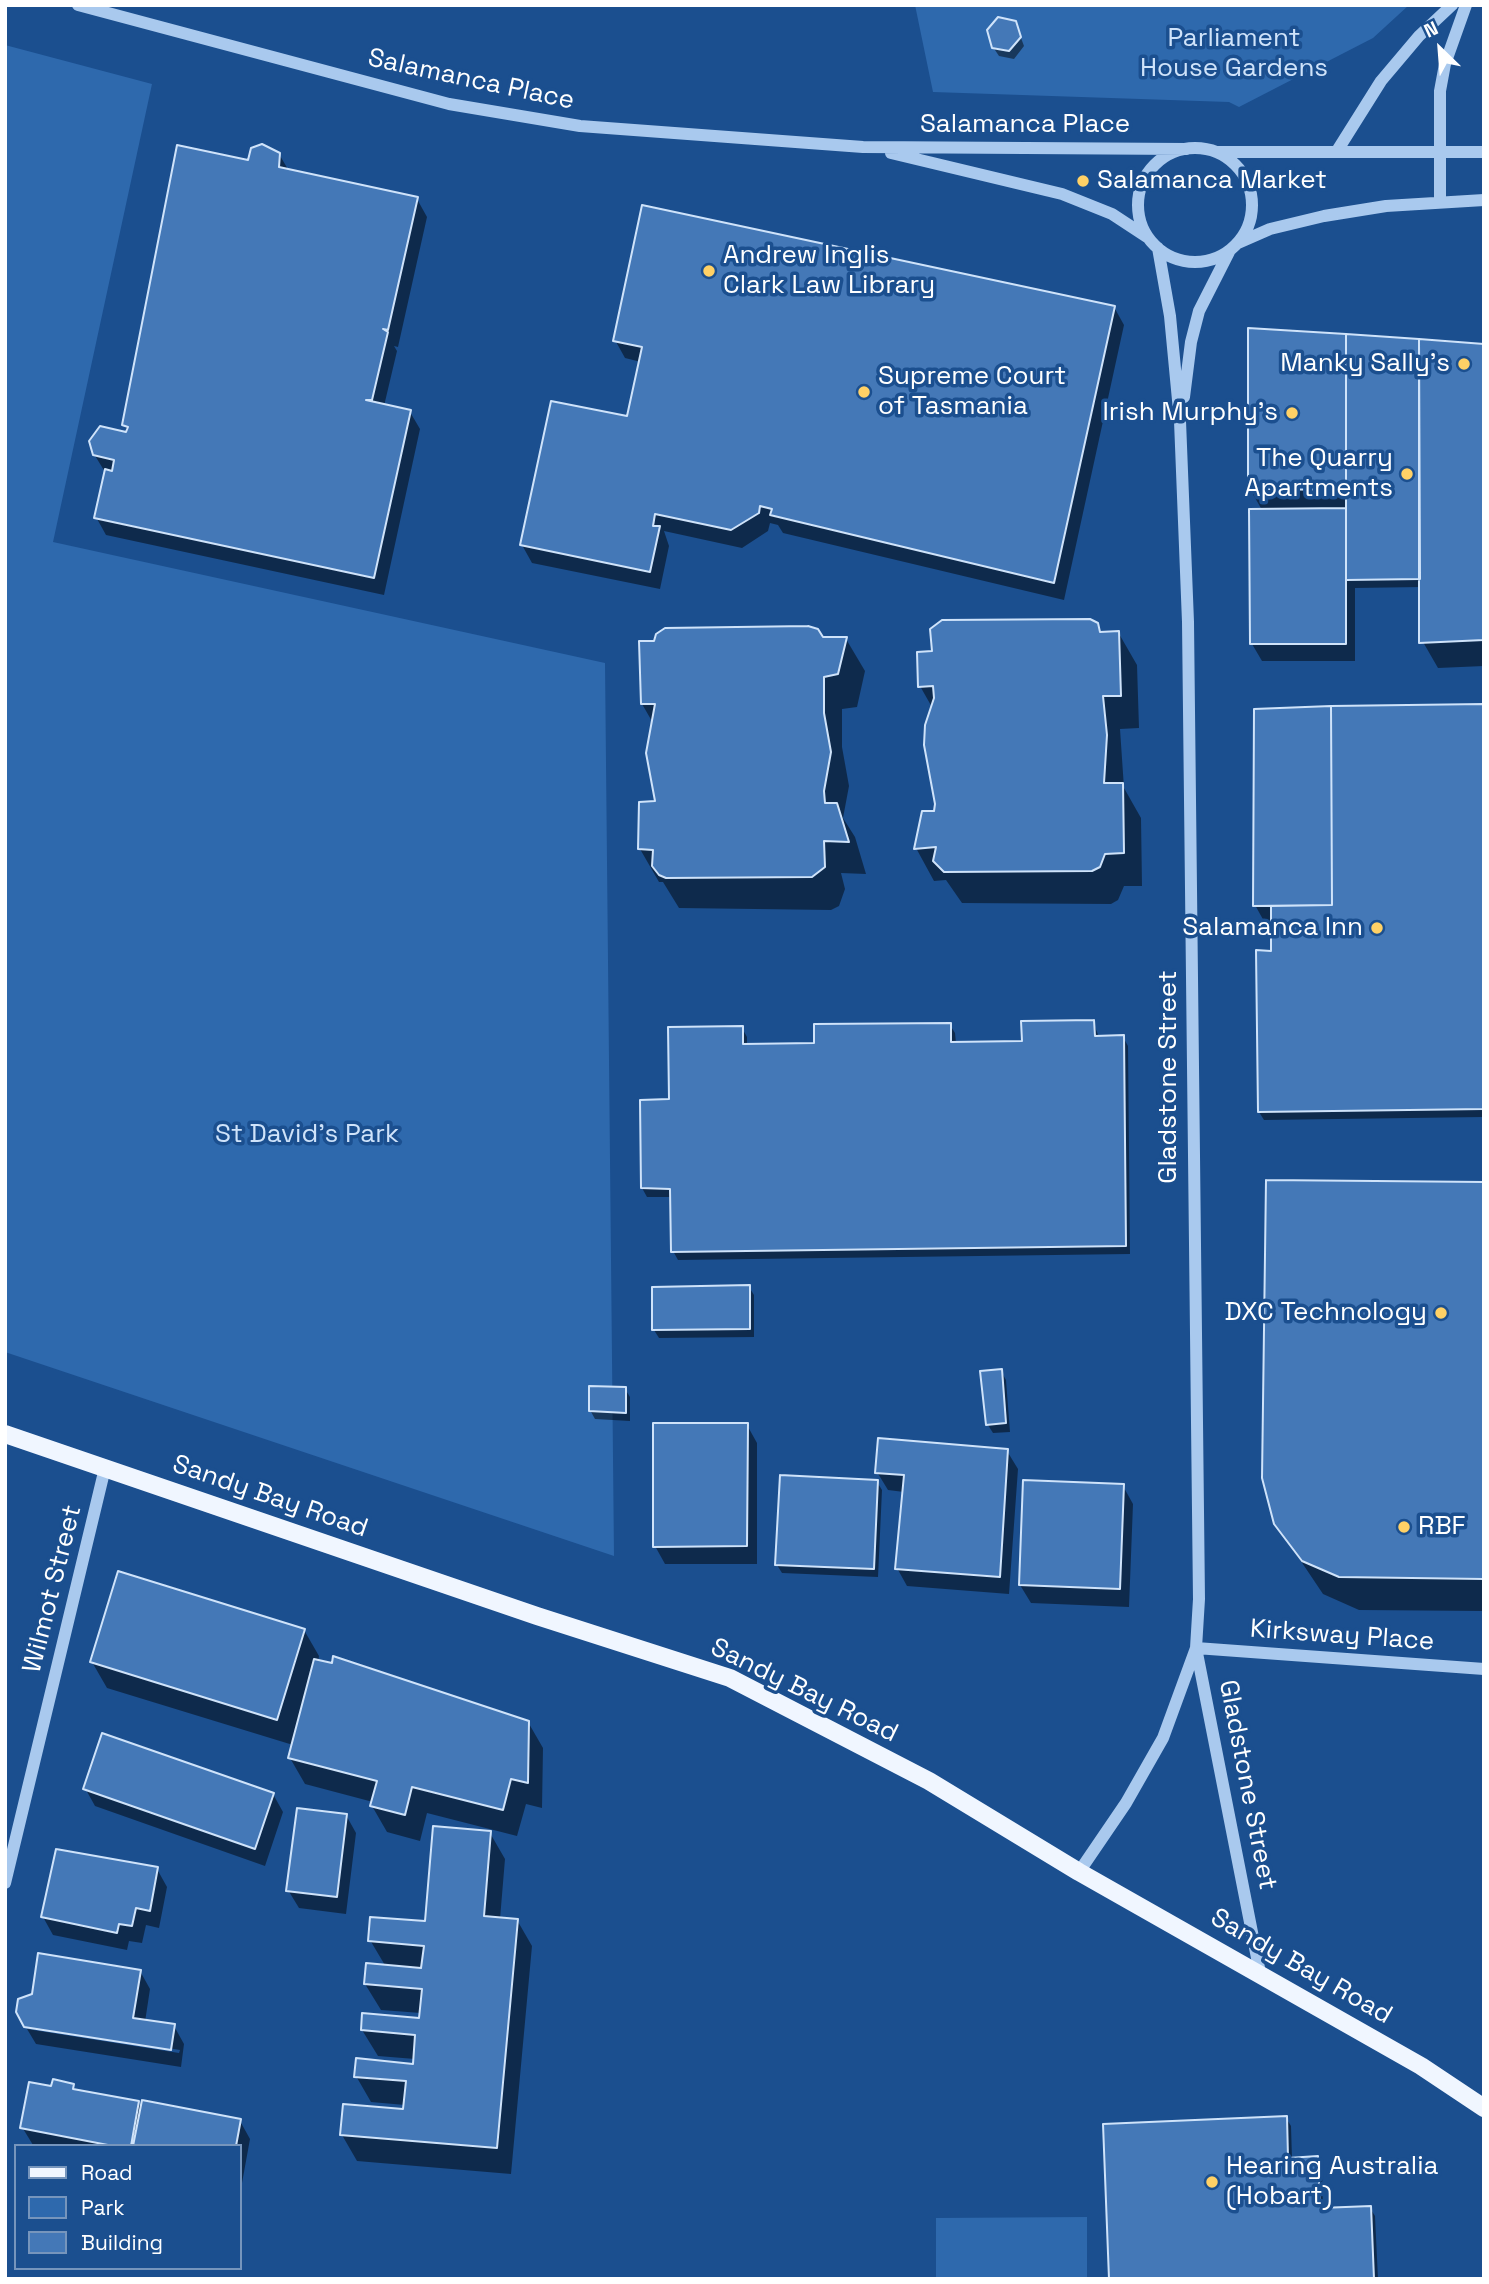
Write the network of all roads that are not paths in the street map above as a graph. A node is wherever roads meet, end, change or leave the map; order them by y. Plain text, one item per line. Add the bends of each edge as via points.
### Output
1 (78, 5) edge
2 (1452, 5) edge
3 (1466, 5) edge
4 (863, 147) junction
5 (1187, 149) junction
6 (1337, 151) junction
7 (1218, 152) junction
8 (1484, 152) edge
9 (1439, 154) junction
10 (1484, 200) edge
11 (1440, 202) junction
12 (1155, 244) junction
13 (1234, 247) junction
14 (1180, 421) junction
15 (5, 1434) edge
16 (105, 1468) junction
17 (1196, 1648) junction
18 (1484, 1669) edge
19 (1079, 1872) junction
20 (5, 1883) edge
21 (1259, 1973) junction
22 (1484, 2108) edge

1 - 4 street, Salamanca Place via 449,104 580,126
2 - 6 street via 1381,81
3 - 9 street via 1440,91
4 - 5 street, Salamanca Place
4 - 12 street, Salamanca Place via 1062,194 1112,214
5 - 7 street
5 - 12 street via 1160,160 1142,184 1139,214
6 - 7 street
6 - 9 street
7 - 13 street via 1245,176 1251,192 1248,228
8 - 9 street
9 - 11 street
10 - 11 street
11 - 13 street via 1324,216 1270,229
12 - 13 street via 1186,261 1201,261
12 - 14 street, Gladstone Street via 1170,316
13 - 14 street, Gladstone Street via 1199,311
14 - 17 street, Gladstone Street via 1188,622
15 - 16 main road, Sandy Bay Road
16 - 19 main road, Sandy Bay Road via 730,1678 929,1781
16 - 20 street, Wilmot Street
17 - 18 street, Kirksway Place
17 - 19 street, Gladstone Street via 1163,1738
17 - 21 street, Gladstone Street
19 - 21 main road, Sandy Bay Road
21 - 22 main road, Sandy Bay Road via 1421,2066

